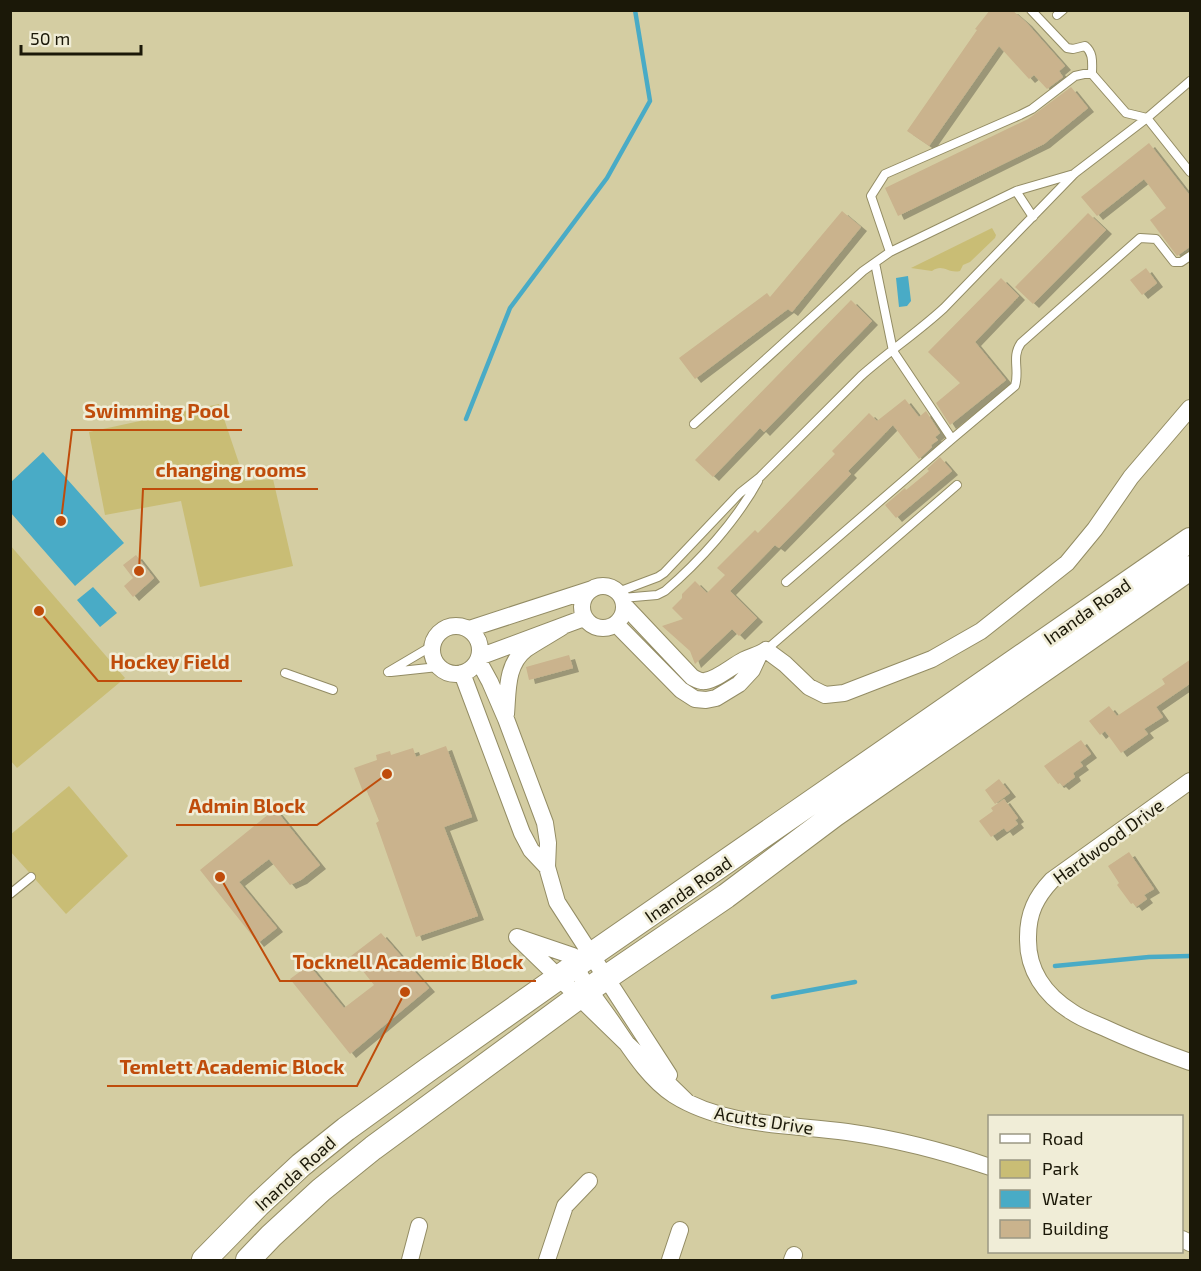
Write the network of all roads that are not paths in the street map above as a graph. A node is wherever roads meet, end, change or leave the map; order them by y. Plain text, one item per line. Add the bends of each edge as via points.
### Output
1 (1031, 10) edge
2 (1092, 74) junction
3 (1191, 81) edge
4 (1147, 118) junction
5 (1191, 172) edge
6 (1075, 173) junction
7 (1016, 192) junction
8 (1033, 217) junction
9 (890, 252) junction
10 (1191, 256) edge
11 (875, 262) junction
12 (893, 351) junction
13 (1191, 408) edge
14 (694, 424) dead end
15 (952, 439) junction
16 (759, 478) junction
17 (957, 485) dead end
18 (1191, 540) edge
19 (1191, 568) edge
20 (664, 573) junction
21 (786, 582) dead end
22 (672, 585) junction
23 (592, 589) junction
24 (622, 598) junction
25 (584, 618) junction
26 (616, 624) junction
27 (562, 627) junction
28 (469, 629) junction
29 (432, 646) junction
30 (762, 652) junction
31 (478, 658) junction
32 (438, 667) junction
33 (285, 673) dead end
34 (462, 673) junction
35 (333, 690) dead end
36 (506, 719) junction
37 (1191, 781) edge
38 (547, 867) junction
39 (31, 877) dead end
40 (10, 894) edge
41 (575, 966) junction
42 (588, 990) junction
43 (1191, 1062) edge
44 (686, 1101) junction
45 (988, 1166) edge
46 (589, 1180) dead end
47 (418, 1226) dead end
48 (680, 1230) dead end
49 (204, 1260) edge
50 (248, 1260) edge
51 (410, 1260) edge
52 (547, 1260) edge
53 (670, 1260) edge

1 - 2 lane via 1067,48 1085,46 1090,50
2 - 4 lane via 1126,113
2 - 9 lane via 1075,76 1032,110 885,174 871,196
3 - 4 lane
4 - 5 lane
4 - 6 lane
6 - 7 lane
6 - 8 lane
7 - 8 lane
7 - 9 lane
8 - 12 lane via 944,308
9 - 11 lane
10 - 15 lane via 1174,262 1156,239 1140,238 1021,343 1016,350 1015,386
11 - 12 lane
11 - 14 lane
12 - 15 lane
12 - 16 lane via 861,376
13 - 30 street via 1131,477 1067,563 981,631 932,659 844,693 825,695 809,687 785,664
15 - 21 lane
16 - 20 lane
16 - 22 lane via 732,521
17 - 30 lane
18 - 41 main road, Inanda Road
19 - 42 main road, Inanda Road
20 - 22 lane
20 - 24 lane
22 - 24 lane via 657,595
23 - 24 street via 612,588
23 - 25 street via 582,602
23 - 28 street
24 - 26 street via 624,612
24 - 30 street via 698,681 706,681
25 - 26 street via 603,629
25 - 27 street
26 - 30 street via 681,690 695,699 716,698 739,684
27 - 31 street
27 - 36 street via 527,648 514,663
28 - 29 street via 446,628
28 - 31 street via 478,640
29 - 32 street
29 - 32 lane via 388,672
31 - 34 street via 473,667
31 - 36 street
32 - 34 street via 449,673
33 - 35 lane
34 - 38 street via 522,833
36 - 38 street via 544,823
37 - 43 street, Hardwood Drive via 1052,880 1032,909 1027,948 1039,981 1073,1013 1135,1042
38 - 44 street via 558,902
39 - 40 lane
41 - 42 street, Acutts Drive
41 - 44 street via 573,956 517,937
41 - 49 main road, Inanda Road via 346,1129 301,1165
42 - 44 street, Acutts Drive via 647,1070
42 - 50 main road, Inanda Road via 373,1148 321,1190
44 - 45 street, Acutts Drive via 723,1116 887,1138
46 - 52 street via 565,1206
47 - 51 street
48 - 53 street

